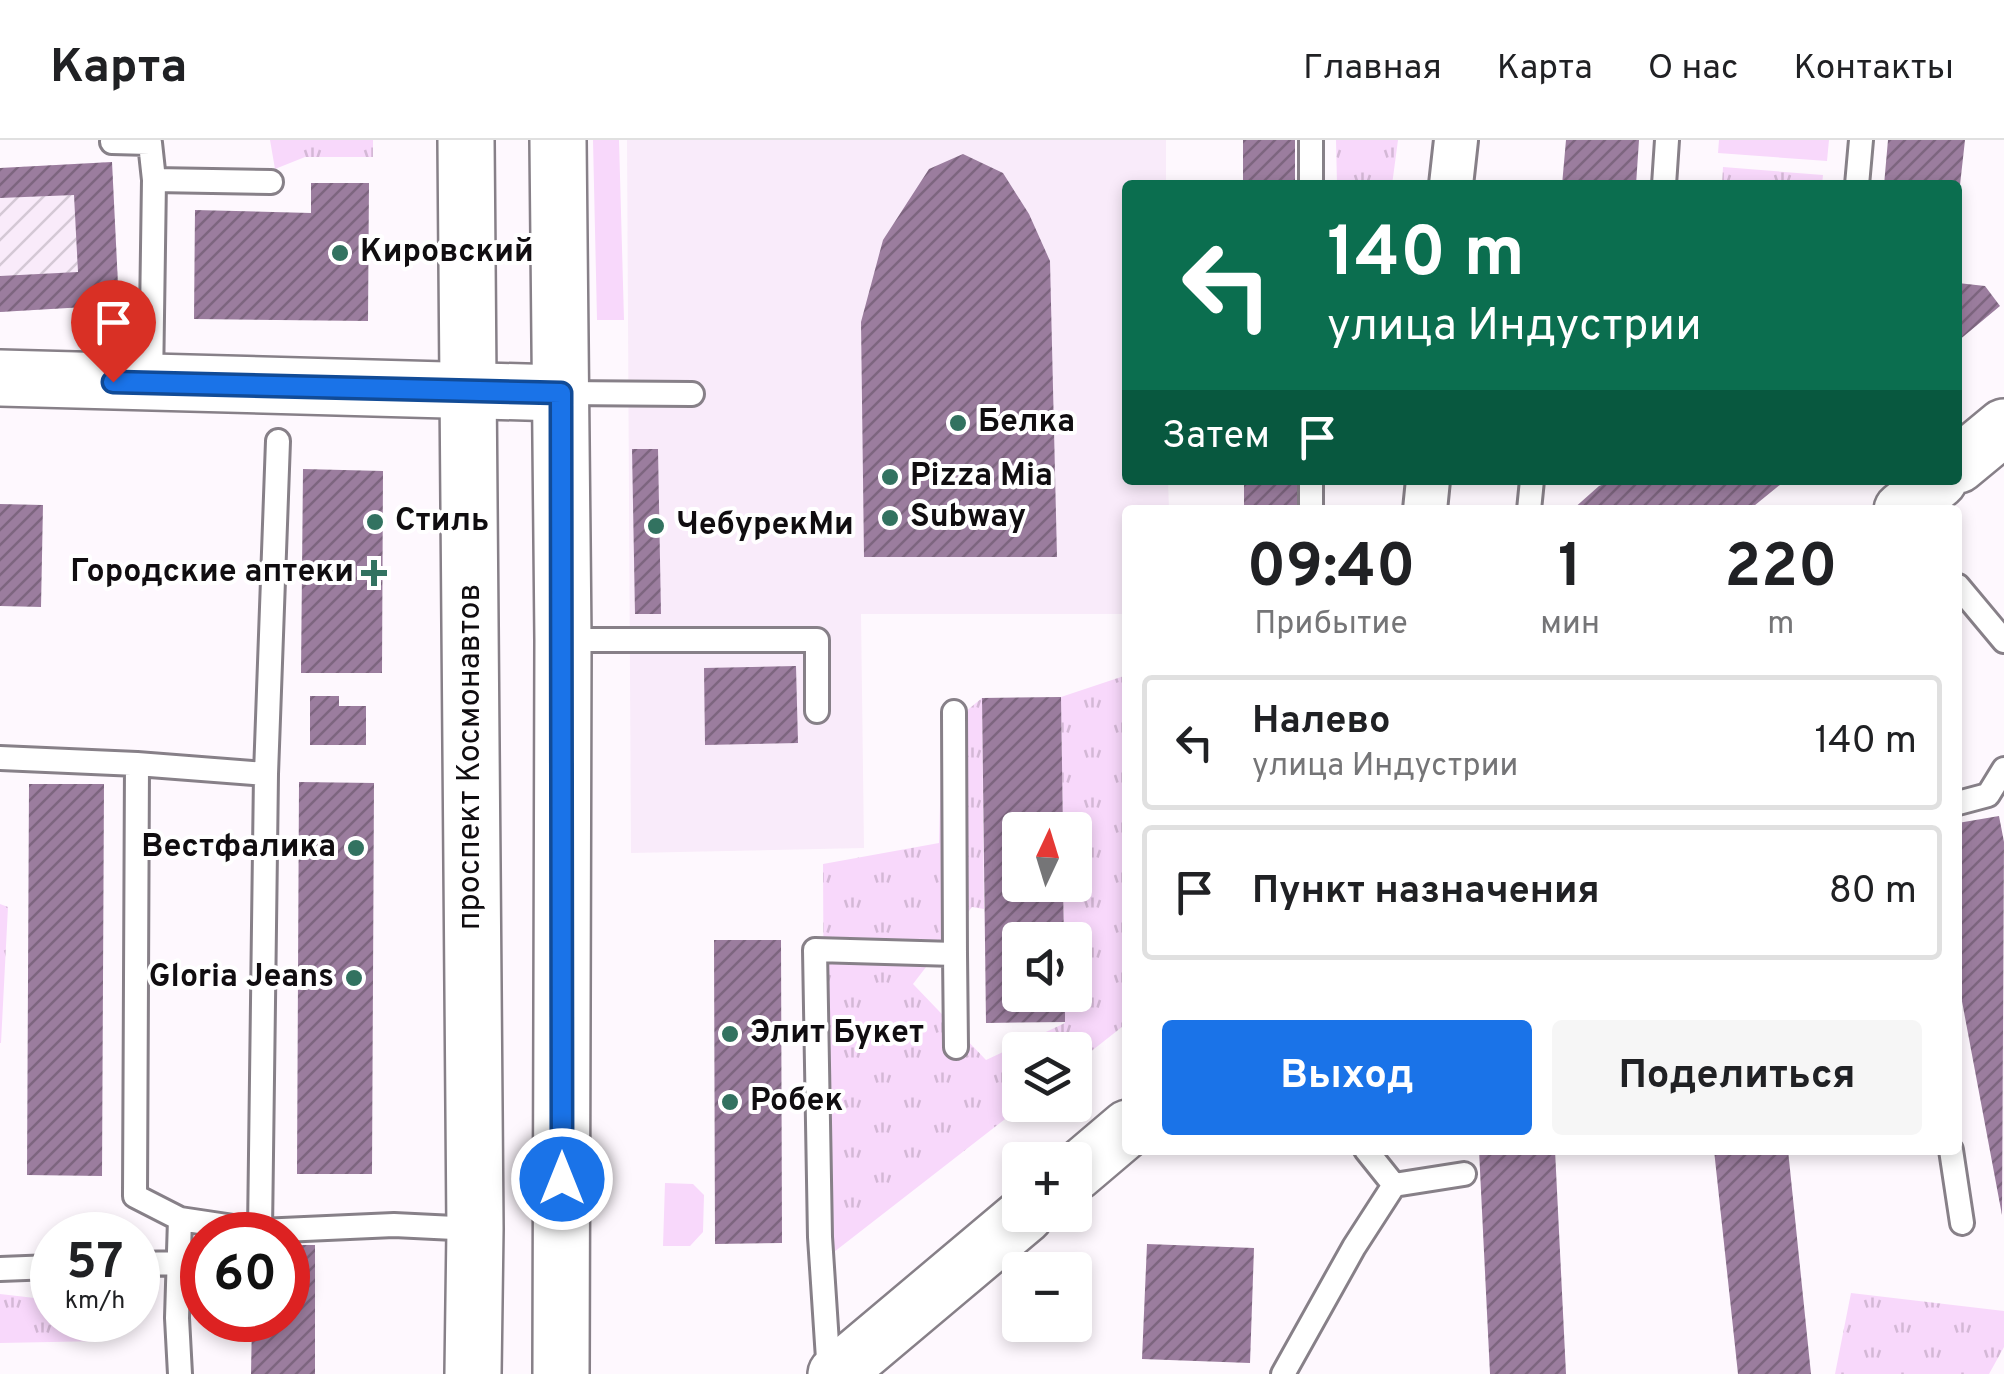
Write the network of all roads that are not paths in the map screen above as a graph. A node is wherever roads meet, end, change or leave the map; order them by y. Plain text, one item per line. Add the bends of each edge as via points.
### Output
1 (466, 140) edge
2 (558, 140) edge
3 (1311, 140) edge
4 (1456, 140) edge
5 (1667, 140) edge
6 (1861, 140) edge
7 (112, 142) edge
8 (154, 180) junction
9 (1311, 180) edge
10 (1452, 180) edge
11 (1664, 180) edge
12 (1858, 180) edge
13 (271, 182) dead end
14 (0, 378) edge
15 (150, 384) junction
16 (468, 392) junction
17 (561, 393) junction
18 (692, 394) dead end
19 (2004, 427) edge
20 (278, 441) dead end
21 (1962, 462) edge
22 (1933, 485) edge
23 (1908, 505) edge
24 (1962, 591) edge
25 (562, 640) junction
26 (2004, 641) edge
27 (818, 712) dead end
28 (954, 712) dead end
29 (0, 758) edge
30 (138, 764) junction
31 (2004, 769) edge
32 (266, 774) junction
33 (1962, 801) edge
34 (955, 954) junction
35 (956, 1047) dead end
36 (1122, 1133) edge
37 (1370, 1155) edge
38 (1952, 1155) edge
39 (1092, 1159) edge
40 (1464, 1174) dead end
41 (1394, 1185) junction
42 (260, 1212) edge
43 (180, 1219) joint
44 (1962, 1223) dead end
45 (310, 1229) edge
46 (475, 1229) junction
47 (1004, 1232) edge
48 (160, 1263) edge
49 (179, 1263) junction
50 (30, 1268) edge
51 (0, 1269) edge
52 (180, 1374) edge
53 (474, 1374) edge
54 (561, 1374) edge
55 (833, 1374) edge
56 (1282, 1374) edge

1 - 16 main road, проспект Космонавтов
2 - 17 main road
3 - 9 lane
4 - 10 street
5 - 11 lane
6 - 12 lane
7 - 8 lane via 150,143
8 - 13 lane
8 - 15 lane
14 - 15 main road
15 - 16 main road
16 - 17 main road
16 - 46 main road, проспект Космонавтов
17 - 18 lane
17 - 25 main road
19 - 21 main road
20 - 32 lane
22 - 23 main road
24 - 26 lane
25 - 27 lane via 817,640
25 - 54 main road
28 - 34 lane
29 - 30 lane
30 - 32 lane
30 - 43 lane via 136,1196
31 - 33 lane via 1988,795
32 - 42 lane
34 - 35 lane
34 - 55 lane via 815,950 820,1237
36 - 39 main road
37 - 41 lane
38 - 44 lane
40 - 41 lane
41 - 56 lane
43 - 49 lane
45 - 46 lane
46 - 53 main road, проспект Космонавтов
47 - 55 main road
48 - 49 lane
49 - 52 lane
50 - 51 lane

